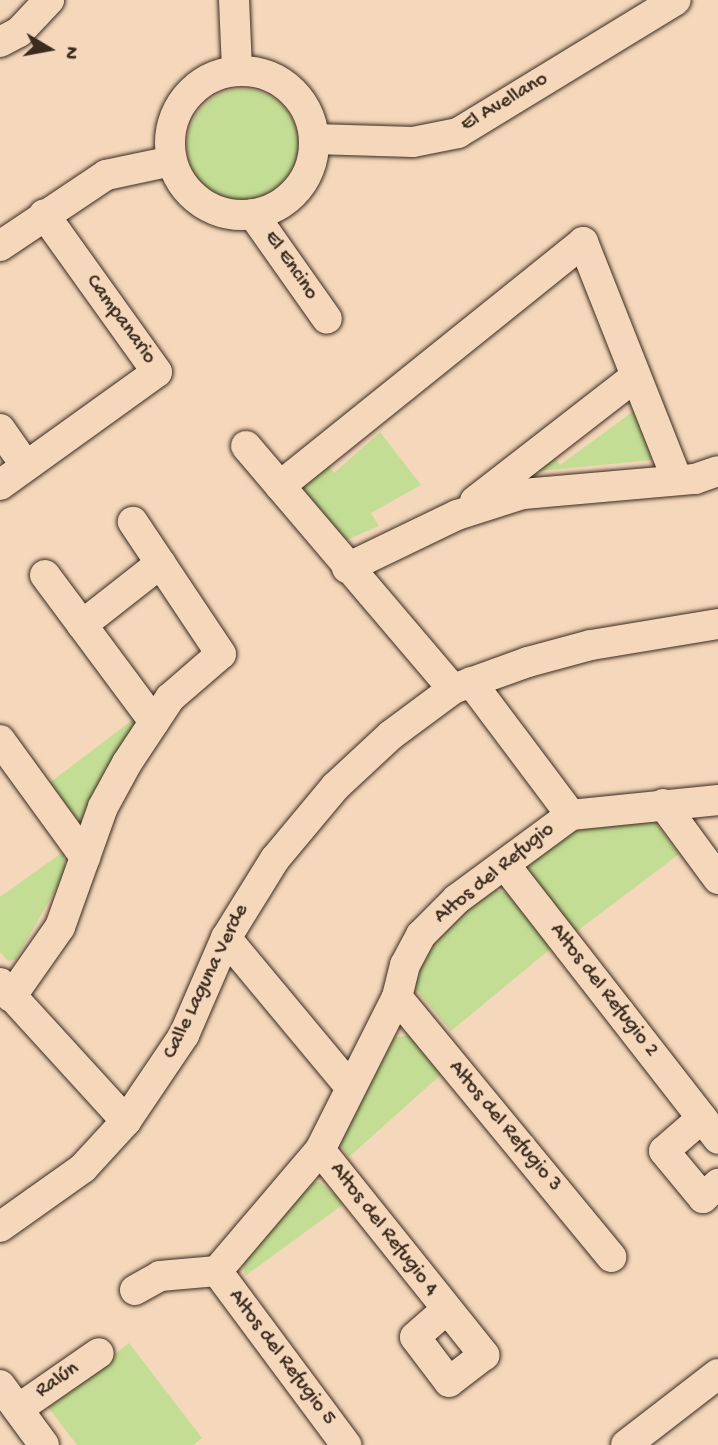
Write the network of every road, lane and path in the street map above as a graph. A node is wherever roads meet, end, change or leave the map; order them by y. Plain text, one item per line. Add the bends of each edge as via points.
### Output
1 (49, 0) edge
2 (234, 0) edge
3 (676, 0) edge
4 (0, 42) edge
5 (237, 70) junction
6 (314, 139) junction
7 (172, 161) junction
8 (44, 214) junction
9 (253, 214) junction
10 (0, 246) edge
11 (327, 319) dead end
12 (635, 377) junction
13 (0, 429) edge
14 (246, 446) dead end
15 (26, 466) junction
16 (718, 471) edge
17 (677, 480) junction
18 (0, 485) edge
19 (280, 486) junction
20 (457, 515) junction
21 (133, 522) dead end
22 (161, 564) junction
23 (347, 568) junction
24 (46, 575) dead end
25 (718, 624) edge
26 (82, 625) junction
27 (462, 686) junction
28 (154, 722) junction
29 (0, 740) edge
30 (718, 800) edge
31 (663, 804) junction
32 (571, 815) junction
33 (85, 857) junction
34 (505, 864) junction
35 (718, 879) edge
36 (226, 938) junction
37 (6, 990) edge
38 (397, 997) junction
39 (350, 1087) junction
40 (126, 1121) junction
41 (710, 1128) edge
42 (320, 1150) junction
43 (718, 1184) edge
44 (0, 1227) edge
45 (611, 1257) dead end
46 (217, 1271) junction
47 (135, 1290) dead end
48 (446, 1310) dead end
49 (99, 1353) dead end
50 (718, 1374) edge
51 (0, 1385) edge
52 (18, 1409) junction
53 (44, 1445) edge
54 (346, 1445) edge
55 (626, 1445) edge

1 - 4 street via 19,32
2 - 5 street
3 - 6 street, El Avellano via 458,133 413,142
5 - 6 street via 260,72 298,97
5 - 7 street via 195,87 180,105 171,126
6 - 9 street via 300,187 282,204
7 - 8 street via 106,175
7 - 9 street via 190,194 210,208
8 - 10 street
8 - 15 street, Campanario via 157,372
9 - 11 street, El Encino
12 - 17 street
12 - 19 street via 583,242
12 - 20 street
13 - 15 street
14 - 19 street, Altos del Refugio
15 - 18 street, Campanario
16 - 17 street
17 - 20 street via 523,494
19 - 23 street, Altos del Refugio
20 - 23 street
21 - 22 street
22 - 26 street
22 - 28 street via 221,654 170,698
23 - 27 street, Altos del Refugio
24 - 26 street
25 - 27 street, Calle Laguna Verde via 591,645
26 - 28 street
27 - 32 street, Altos del Refugio
27 - 36 street, Calle Laguna Verde via 391,735 335,787 275,859
28 - 33 street via 103,807
29 - 33 street
30 - 31 street, Altos del Refugio
31 - 32 street, Altos del Refugio
31 - 35 street
32 - 34 street, Altos del Refugio
33 - 37 street via 60,927
34 - 38 street, Altos del Refugio via 457,899 421,936 405,965
34 - 41 street, Altos del Refugio 2
36 - 39 street
36 - 40 street, Calle Laguna Verde via 184,1035
37 - 40 street
38 - 39 street, Altos del Refugio
38 - 45 street, Altos del Refugio 3
39 - 42 street, Altos del Refugio
40 - 44 street, Calle Laguna Verde via 83,1168
41 - 43 street, Altos del Refugio 2 via 664,1151 703,1198
42 - 46 street, Altos del Refugio
42 - 48 street, Altos del Refugio 4
46 - 47 street via 160,1276
46 - 54 street, Altos del Refugio 5
49 - 52 street, Ralún
50 - 55 street
51 - 52 street
52 - 53 street

